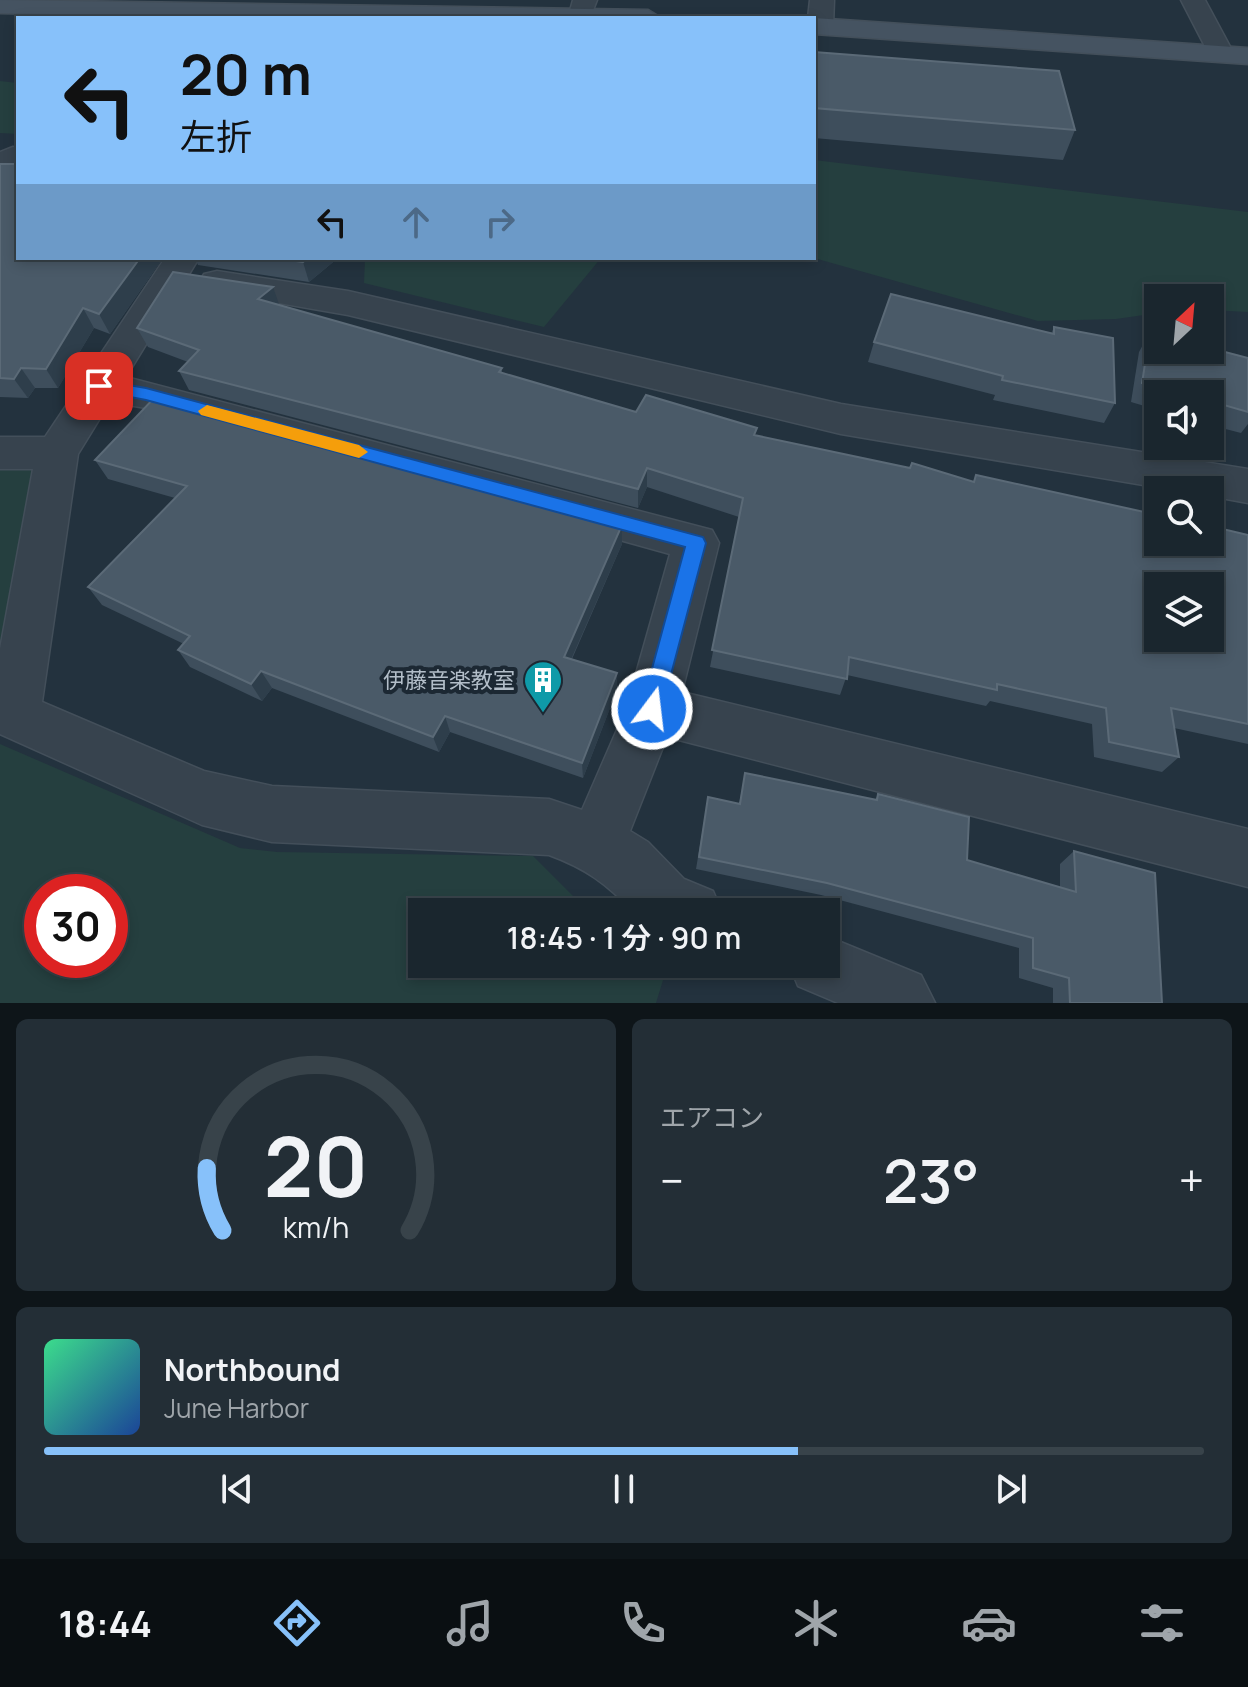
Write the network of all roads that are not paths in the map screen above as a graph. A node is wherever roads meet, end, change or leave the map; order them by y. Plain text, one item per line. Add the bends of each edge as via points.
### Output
1 (1193, 0) edge
2 (159, 4) edge
3 (0, 6) edge
4 (582, 7) edge
5 (636, 16) edge
6 (819, 17) edge
7 (1221, 54) junction
8 (1248, 56) edge
9 (177, 266) edge
10 (99, 386) junction
11 (0, 453) edge
12 (57, 453) junction
13 (1248, 486) edge
14 (652, 709) junction
15 (597, 843) junction
16 (1248, 858) edge
17 (661, 898) edge
18 (840, 972) edge
19 (903, 1003) edge

1 - 7 street
2 - 3 street
2 - 4 street
4 - 5 street
6 - 7 street
7 - 8 street
9 - 10 street
9 - 13 street via 841,419
10 - 12 street
10 - 14 street via 146,394 696,543
11 - 12 street
12 - 15 street via 14,715 202,798 272,814 549,827
14 - 15 street
14 - 16 street
15 - 17 street via 627,863
18 - 19 street

